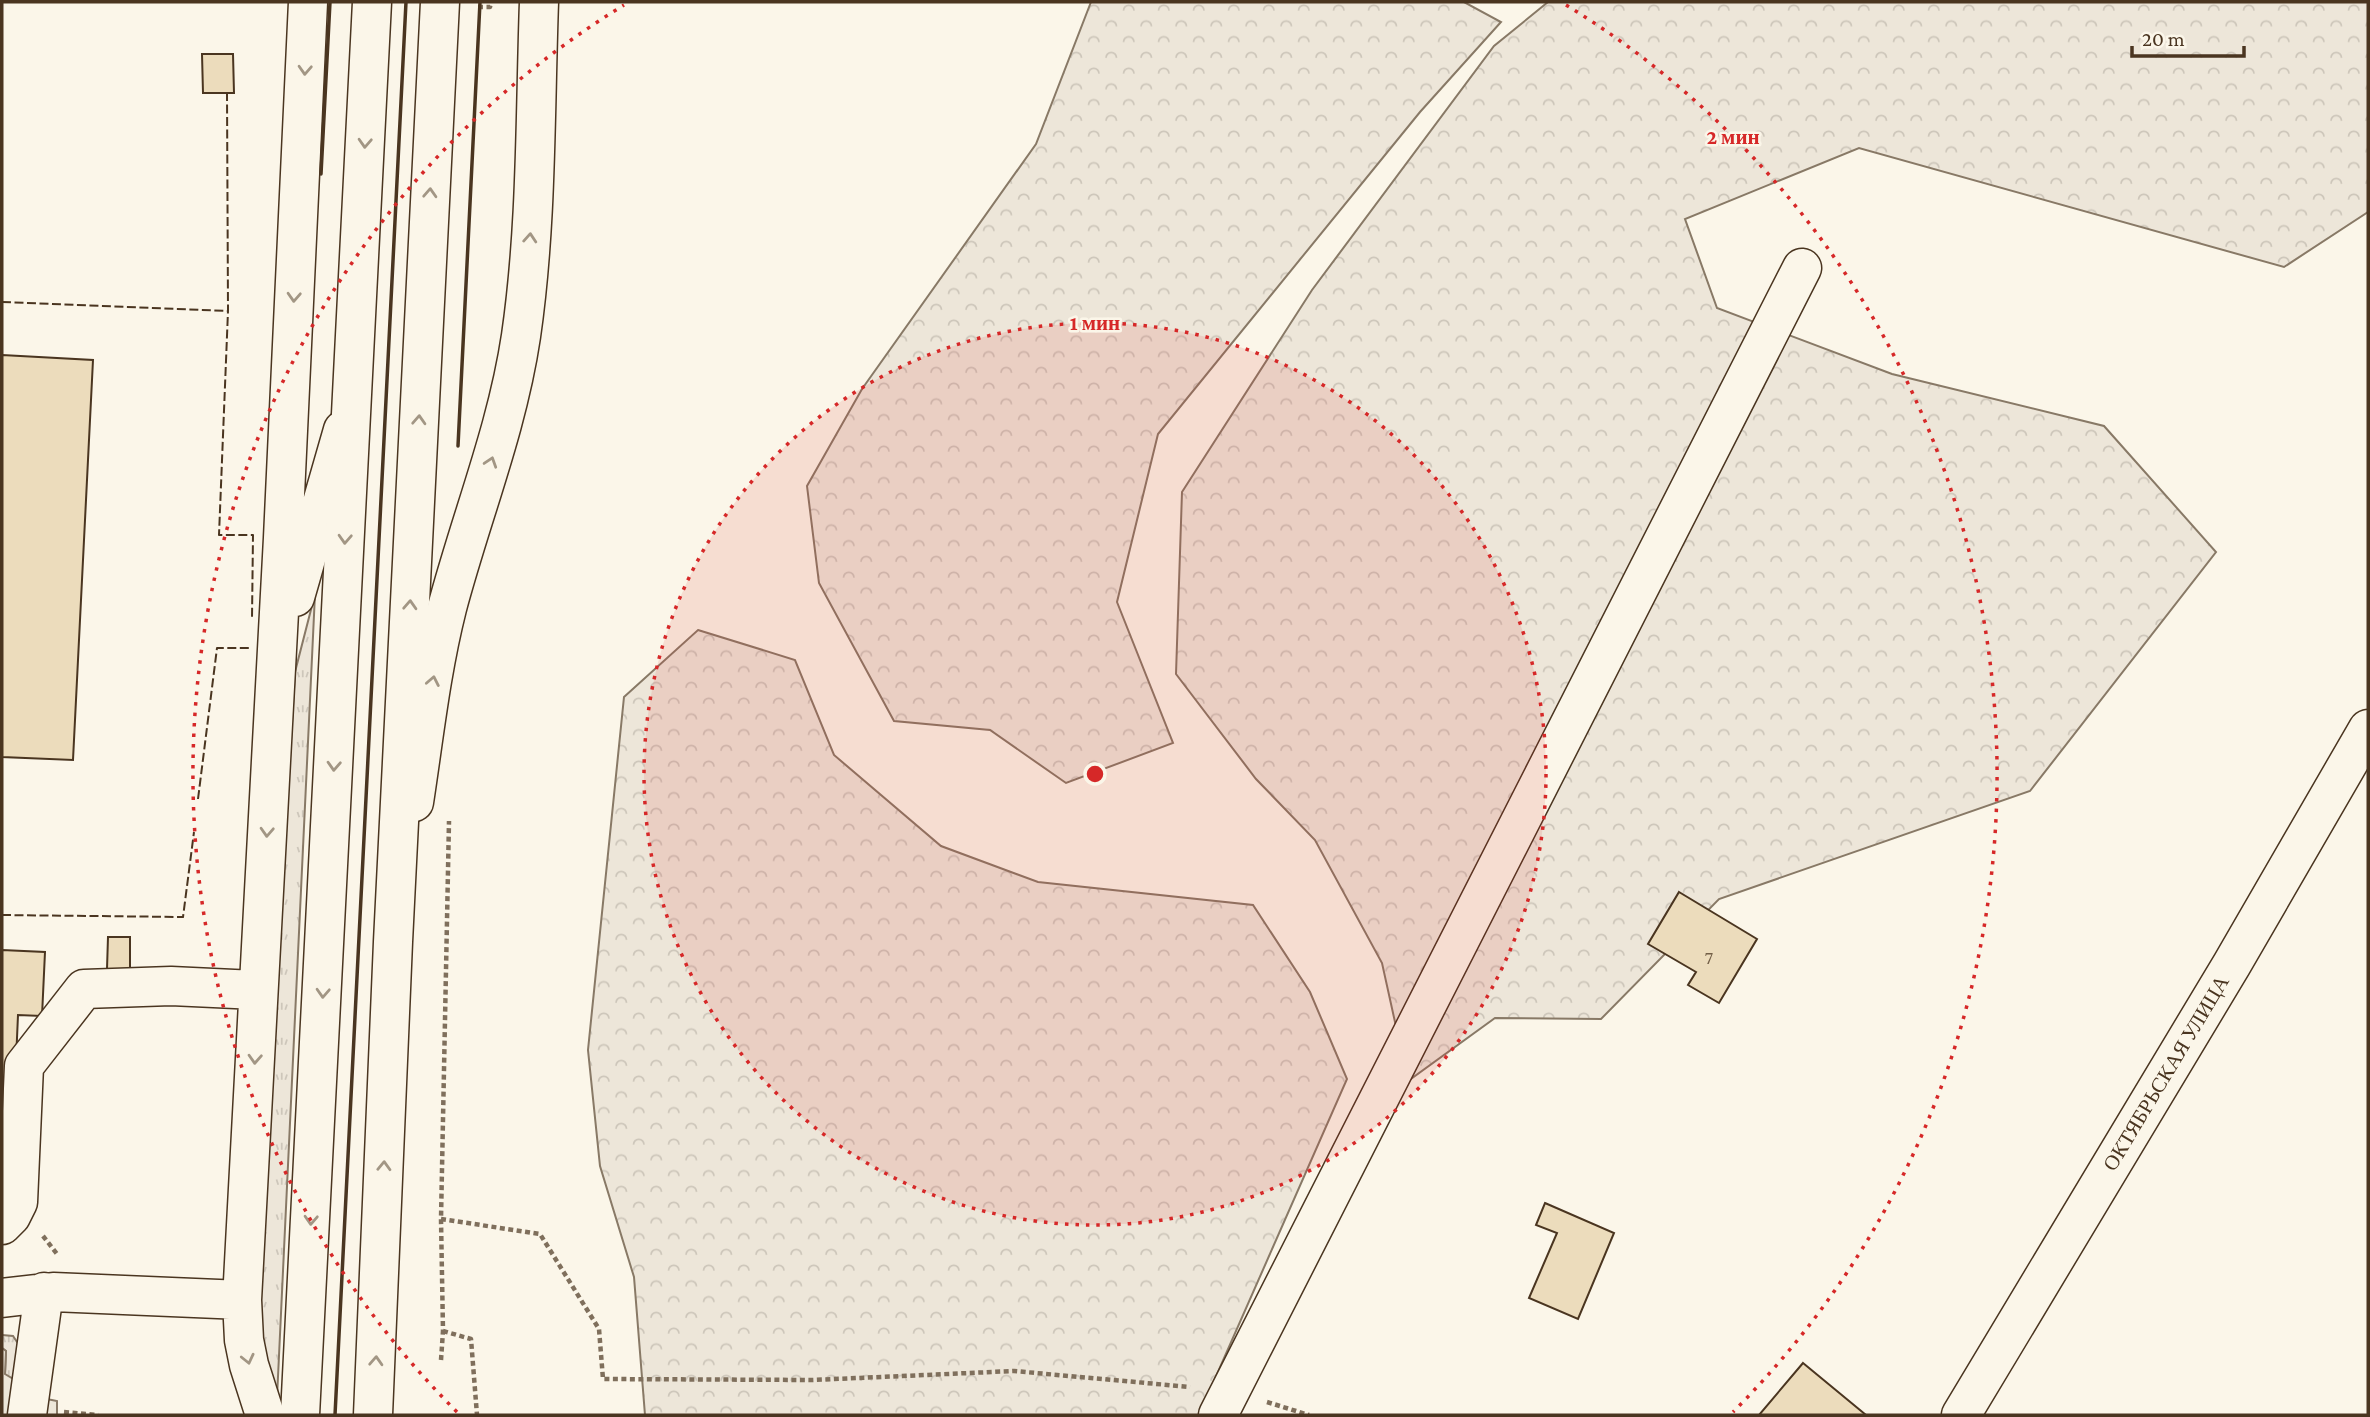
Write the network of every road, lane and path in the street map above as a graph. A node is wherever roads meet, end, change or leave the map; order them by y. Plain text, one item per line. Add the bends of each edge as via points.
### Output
1 (308, 2) edge
2 (372, 2) edge
3 (491, 2) edge
4 (539, 2) edge
5 (457, 4) edge
6 (1802, 268) dead end
7 (352, 397) junction
8 (275, 666) junction
9 (2368, 729) edge
10 (450, 809) dead end
11 (393, 942) junction
12 (258, 990) junction
13 (441, 1219) junction
14 (2, 1225) edge
15 (44, 1292) junction
16 (2, 1298) edge
17 (242, 1300) junction
18 (443, 1331) junction
19 (441, 1360) dead end
20 (1223, 1403) edge
21 (19, 1408) edge
22 (64, 1412) dead end
23 (98, 1415) edge
24 (265, 1415) edge
25 (300, 1415) edge
26 (373, 1415) edge
27 (477, 1415) edge
28 (1309, 1415) edge
29 (1961, 1415) edge

1 -> 8 main road
2 -> 7 main road
3 - 5 path via 490,7
11 -> 4 main road via 447,611 505,420 521,336 530,235
11 -> 5 main road
6 - 20 main road
7 - 8 main road
7 -> 25 main road
8 -> 12 main road
9 - 29 main road, ОКТЯБРЬСКАЯ УЛИЦА
10 - 13 path
26 -> 11 main road
12 - 14 main road via 84,989 24,1066 18,1202
12 -> 17 main road
13 - 18 path
13 - 20 path via 540,1234 599,1329 603,1379 813,1380 1014,1371
15 - 16 main road
15 - 17 main road
15 - 21 main road
17 -> 24 main road via 246,1352
18 - 19 path
18 - 27 path via 471,1339
20 - 28 path
22 - 23 path

